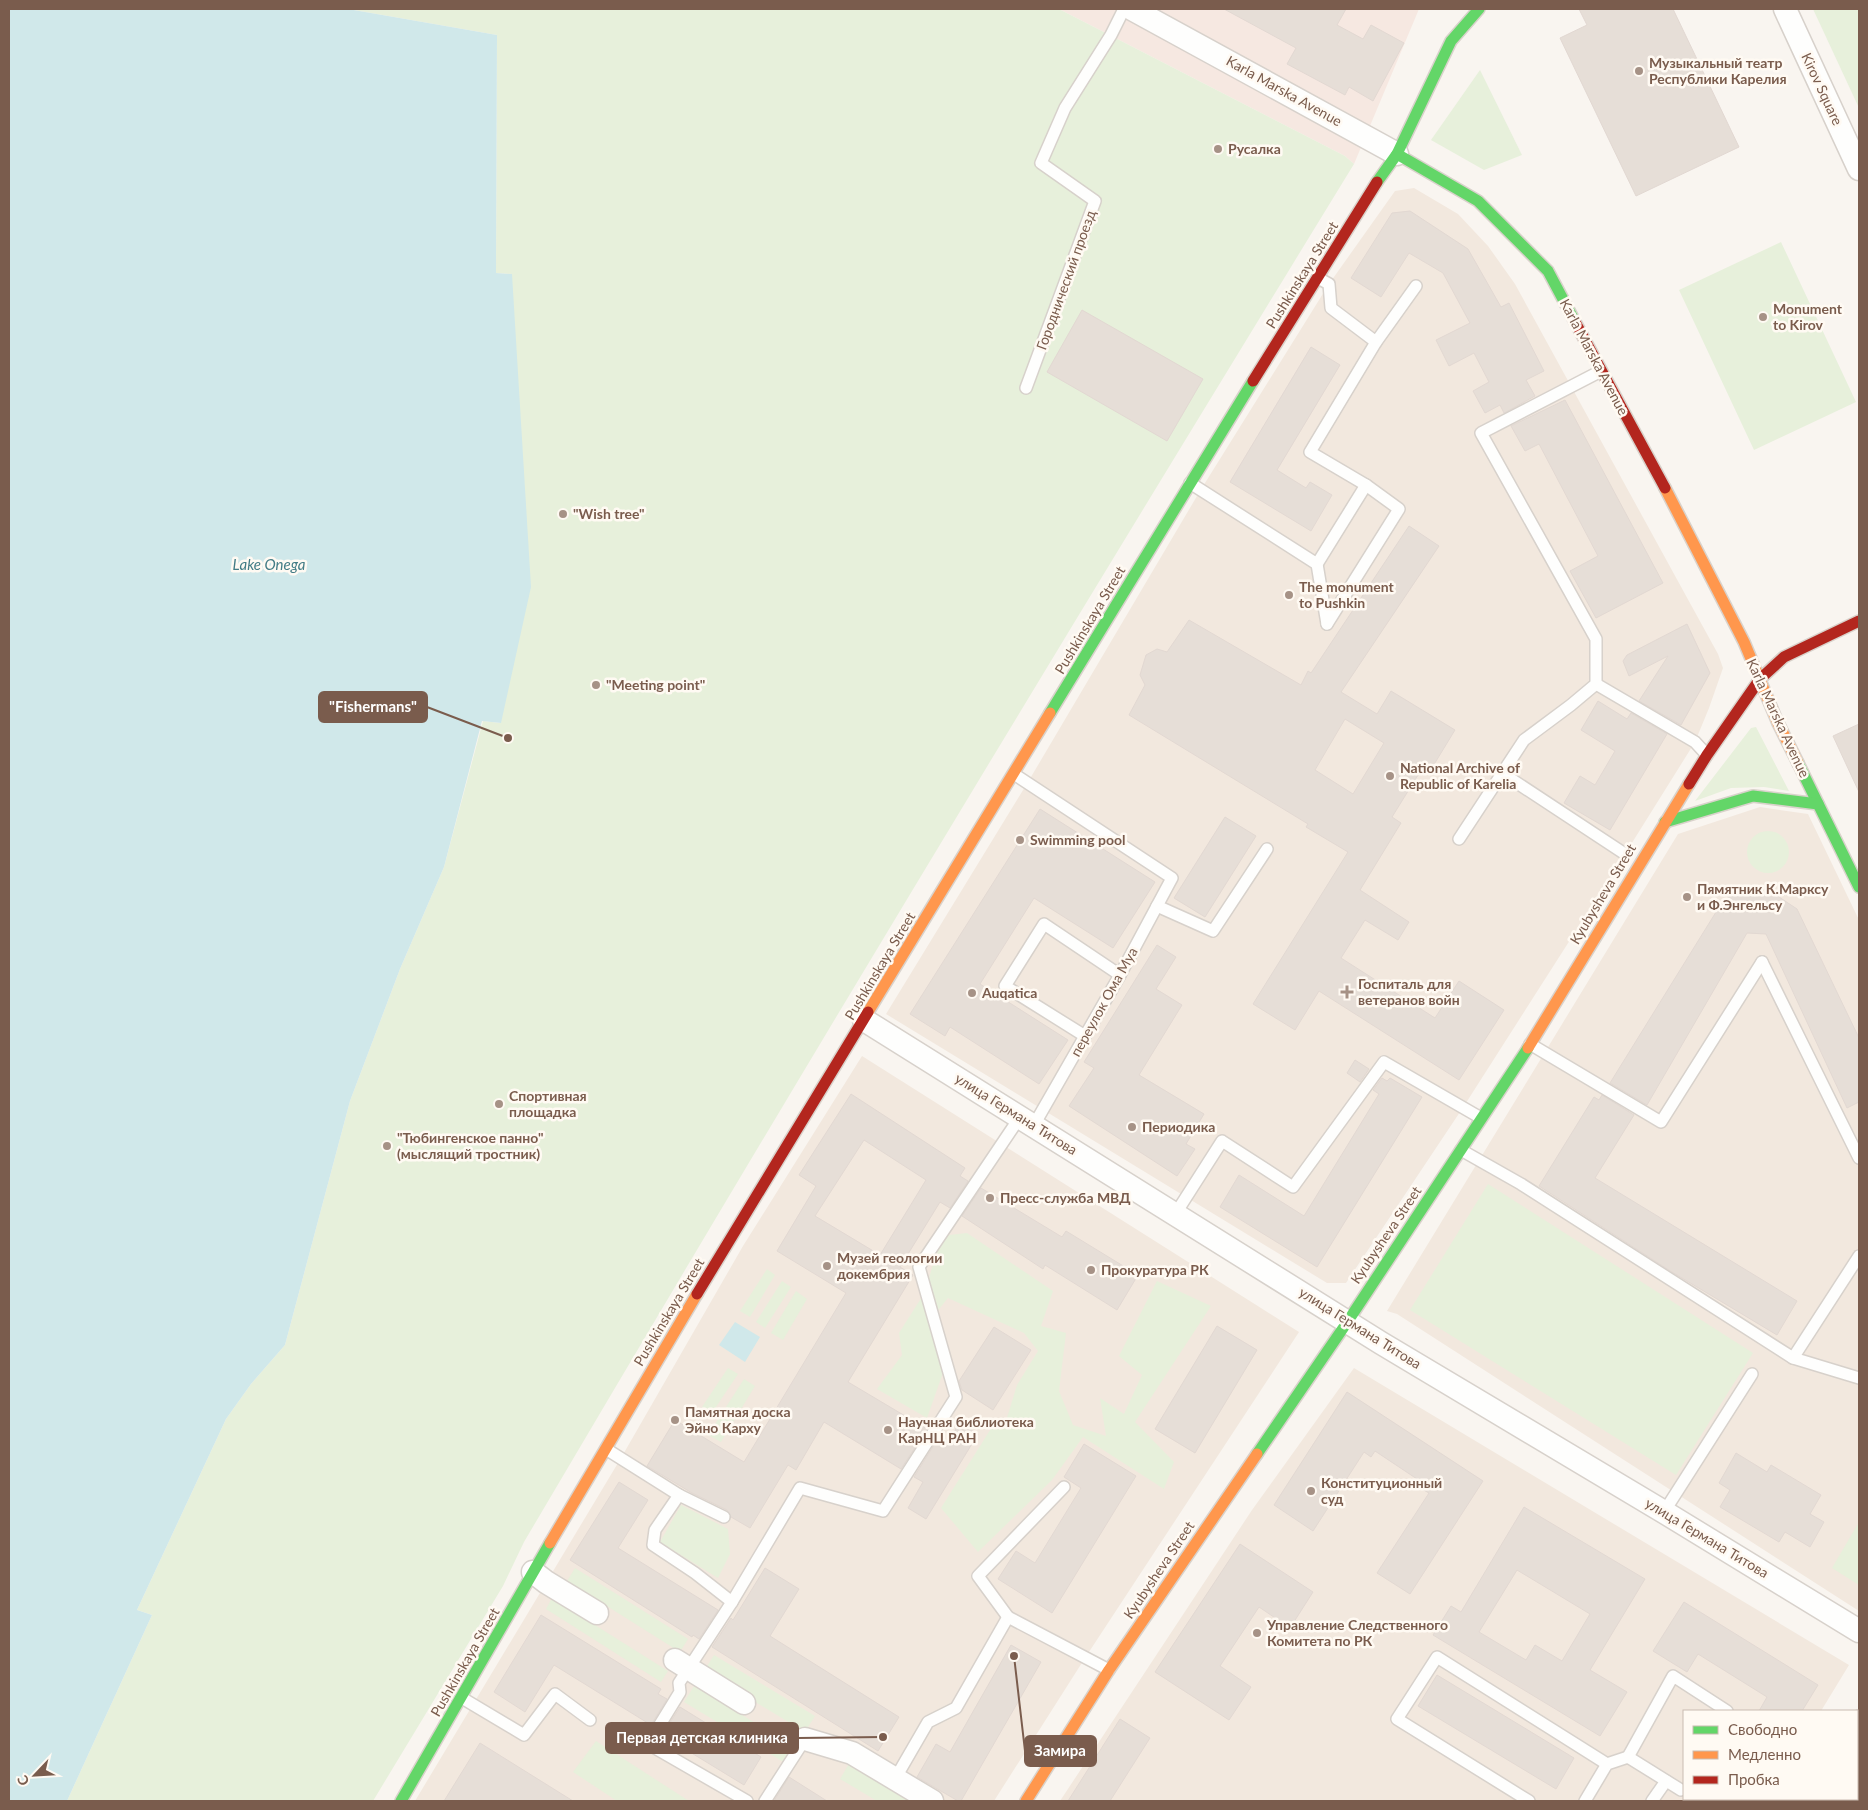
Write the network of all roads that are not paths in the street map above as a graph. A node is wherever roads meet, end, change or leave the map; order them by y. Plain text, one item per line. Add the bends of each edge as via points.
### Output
1 (1124, 9) edge
2 (1132, 9) edge
3 (1479, 9) edge
4 (1785, 9) edge
5 (1397, 154) junction
6 (1859, 169) edge
7 (1318, 278) junction
8 (1416, 286) dead end
9 (1376, 342) junction
10 (1601, 370) junction
11 (1026, 388) dead end
12 (1190, 483) junction
13 (1366, 485) junction
14 (1318, 564) junction
15 (1859, 621) edge
16 (1760, 679) junction
17 (1596, 684) junction
18 (1707, 755) junction
19 (1502, 773) junction
20 (1014, 774) junction
21 (1818, 804) junction
22 (1665, 822) junction
23 (1459, 839) dead end
24 (1267, 848) dead end
25 (1625, 854) dead end
26 (1859, 887) edge
27 (1157, 906) junction
28 (1120, 975) junction
29 (864, 1020) junction
30 (1085, 1036) junction
31 (1530, 1044) junction
32 (1481, 1118) junction
33 (1027, 1121) junction
34 (1461, 1150) junction
35 (1859, 1158) edge
36 (1176, 1213) junction
37 (1859, 1256) edge
38 (1348, 1320) junction
39 (1794, 1358) junction
40 (1752, 1374) dead end
41 (1859, 1378) edge
42 (606, 1449) junction
43 (1064, 1487) dead end
44 (679, 1494) junction
45 (1664, 1512) junction
46 (724, 1517) dead end
47 (533, 1572) junction
48 (732, 1602) junction
49 (597, 1613) dead end
50 (1008, 1617) junction
51 (1859, 1631) edge
52 (681, 1665) junction
53 (1109, 1670) junction
54 (462, 1698) junction
55 (744, 1703) dead end
56 (1725, 1710) edge
57 (590, 1720) dead end
58 (805, 1739) joint
59 (1628, 1756) junction
60 (1607, 1764) junction
61 (895, 1779) junction
62 (1666, 1781) junction
63 (1683, 1788) edge
64 (401, 1801) edge
65 (747, 1801) edge
66 (766, 1801) edge
67 (932, 1801) edge
68 (1026, 1801) edge
69 (1529, 1801) edge
70 (1585, 1801) edge
71 (1652, 1801) edge

1 - 11 lane, Городнический проезд via 1065,108 1042,163 1095,201
2 - 5 street, Karla Marska Avenue
3 - 5 street, Pushkinskaya Street via 1452,41
4 - 6 street, Kirov Square
5 - 7 street, Pushkinskaya Street
5 - 10 street, Karla Marska Avenue via 1478,202 1548,271
7 - 9 lane via 1329,284 1331,308
7 - 12 street, Pushkinskaya Street
8 - 9 lane
9 - 13 lane via 1310,452
10 - 16 street, Karla Marska Avenue via 1678,512
10 - 17 lane via 1481,433 1596,639
12 - 14 lane
12 - 20 street, Pushkinskaya Street
13 - 14 lane
13 - 14 lane via 1399,509 1327,624
15 - 16 street, Kyubysheva Street via 1784,657
16 - 18 street, Kyubysheva Street
16 - 21 street, Karla Marska Avenue
17 - 18 lane via 1695,742
17 - 19 lane via 1524,740
18 - 22 street, Kyubysheva Street
19 - 23 lane
19 - 25 lane
20 - 27 lane, переулок Ома Муа via 1172,878
20 - 29 street, Pushkinskaya Street
21 - 22 street via 1753,796
21 - 26 street, Karla Marska Avenue
22 - 31 street, Kyubysheva Street
24 - 27 lane via 1213,931
27 - 28 lane, переулок Ома Муа
28 - 30 lane, переулок Ома Муа
28 - 30 lane via 1044,924 1006,986
29 - 33 street, улица Германа Титова
29 - 42 street, Pushkinskaya Street
30 - 33 lane, переулок Ома Муа
31 - 32 street, Kyubysheva Street
31 - 35 lane via 1661,1122 1762,962
32 - 34 street, Kyubysheva Street
32 - 36 lane via 1384,1062 1293,1187 1222,1141
33 - 36 street, улица Германа Титова
33 - 48 lane, переулок Ома Муа via 919,1267 956,1397 884,1511 800,1488
34 - 38 street, Kyubysheva Street
34 - 39 lane via 1521,1184
36 - 38 street, улица Германа Титова
37 - 39 lane
38 - 45 street, улица Германа Титова
38 - 53 street, Kyubysheva Street
39 - 41 lane
40 - 45 lane
42 - 44 lane
42 - 47 street, Pushkinskaya Street
43 - 50 lane via 978,1576
44 - 46 lane
44 - 48 lane via 656,1530 653,1545
45 - 51 street, улица Германа Титова
47 - 49 street
47 - 54 street, Pushkinskaya Street
48 - 52 lane
50 - 53 lane
50 - 61 lane via 956,1708 928,1722
52 - 55 street
52 - 65 lane via 680,1692 648,1744
53 - 68 street, Kyubysheva Street
54 - 57 lane via 524,1735 555,1694
54 - 64 street, Pushkinskaya Street
56 - 59 lane via 1673,1676
58 - 61 street via 852,1753
58 - 66 lane
59 - 60 lane
59 - 62 lane
60 - 69 lane via 1437,1657 1397,1719
60 - 70 lane
61 - 67 street
62 - 63 lane
62 - 71 lane

